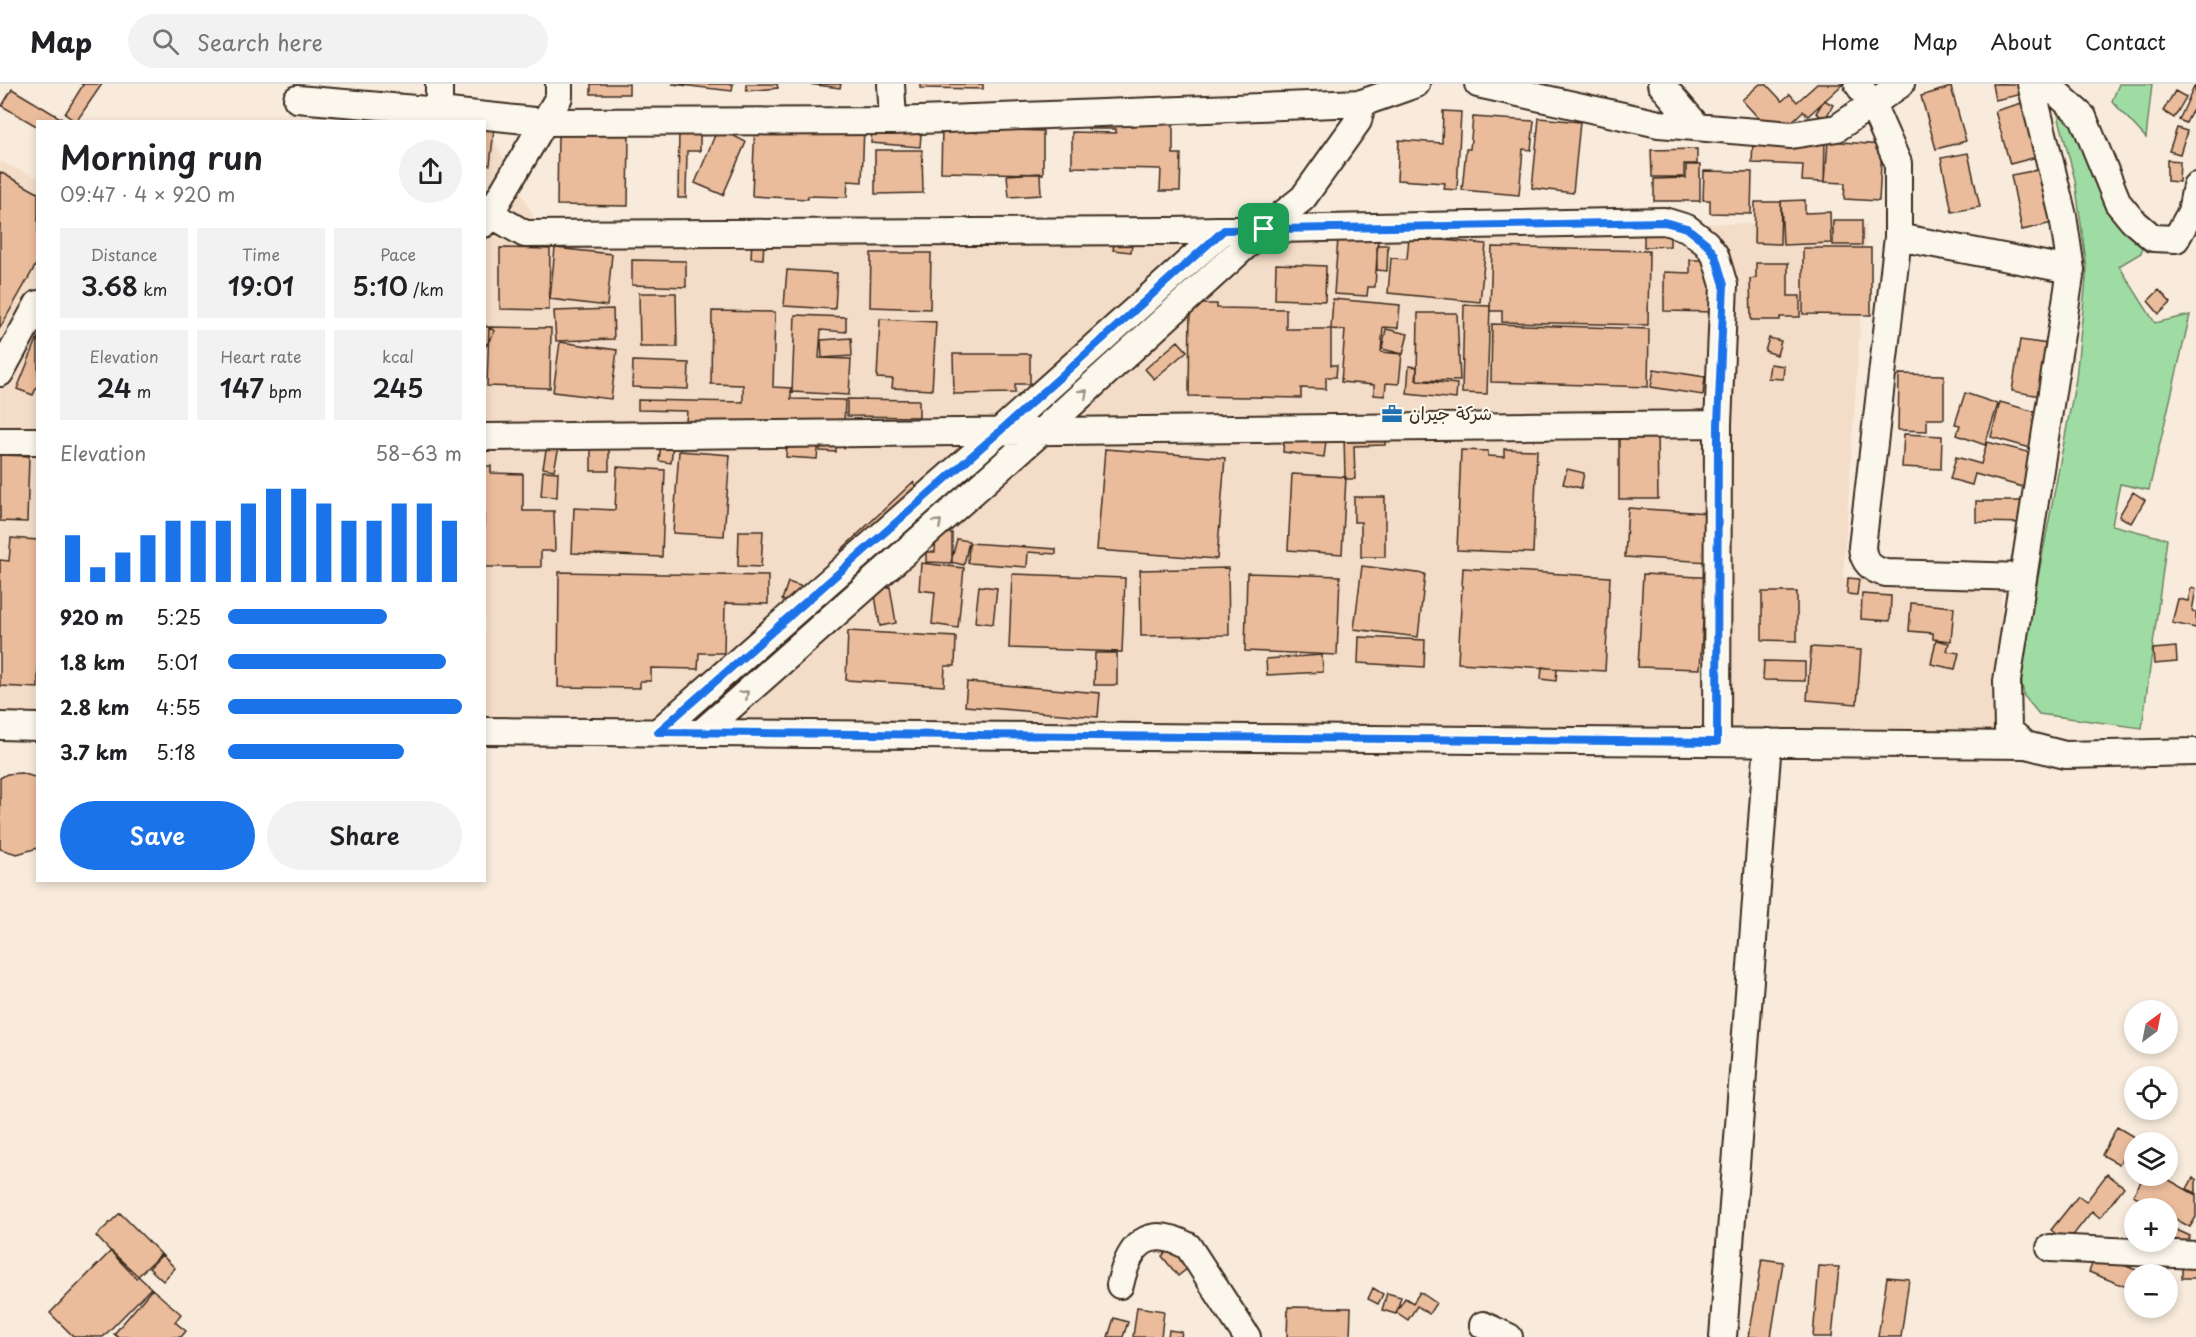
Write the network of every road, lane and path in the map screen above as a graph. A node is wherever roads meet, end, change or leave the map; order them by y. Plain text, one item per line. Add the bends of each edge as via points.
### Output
1 (439, 84) edge
2 (559, 84) edge
3 (891, 84) edge
4 (1416, 84) edge
5 (1478, 84) edge
6 (1661, 84) edge
7 (1901, 84) edge
8 (2031, 84) edge
9 (2047, 84) edge
10 (1352, 90) edge
11 (1865, 94) edge
12 (297, 99) dead end
13 (439, 111) junction
14 (893, 121) junction
15 (544, 122) junction
16 (1697, 126) junction
17 (2196, 186) edge
18 (486, 216) edge
19 (1264, 229) junction
20 (1224, 230) junction
21 (1898, 237) junction
22 (2071, 270) junction
23 (36, 308) edge
24 (0, 373) edge
25 (1032, 403) junction
26 (1718, 424) junction
27 (1000, 431) junction
28 (1034, 431) junction
29 (486, 437) edge
30 (0, 441) edge
31 (36, 441) edge
32 (901, 518) junction
33 (906, 551) junction
34 (2024, 577) junction
35 (0, 726) edge
36 (36, 727) edge
37 (486, 731) edge
38 (658, 732) junction
39 (701, 733) junction
40 (1717, 742) junction
41 (1768, 742) junction
42 (2026, 745) junction
43 (2196, 752) edge
44 (2050, 1248) dead end
45 (2196, 1255) edge
46 (1120, 1285) dead end
47 (1483, 1325) dead end
48 (1247, 1337) edge
49 (1509, 1337) edge
50 (1723, 1337) edge

1 - 13 street
2 - 15 street via 559,97
3 - 14 street
4 - 10 street
5 - 16 street via 1659,124
6 - 16 street
7 - 11 street
8 - 22 street
9 - 17 street via 2083,117 2118,203 2153,238 2176,239 2191,212
10 - 14 street
10 - 19 street via 1358,121 1303,198
11 - 16 street via 1837,128 1791,135
11 - 21 street via 1898,163
12 - 13 street
13 - 15 street
14 - 15 street
15 - 18 street
18 - 20 street via 525,234
19 - 20 street
19 - 26 street via 1664,222 1687,228 1715,255 1724,285
28 -> 19 street
20 - 25 street
21 - 22 street
21 - 34 street via 1862,547 1864,558 1875,570 1886,573
22 - 34 street
23 - 24 street
25 - 27 street
25 - 28 street
26 - 28 street
26 - 40 street
27 - 28 street
27 - 29 street
27 - 32 street
33 -> 28 street
30 - 31 street
32 - 33 street
32 - 38 street
39 -> 33 street
34 - 42 street via 2007,681 2008,730
35 - 36 street
37 - 38 street
38 - 39 street
39 - 40 street
40 - 41 street
41 - 42 street
41 - 50 street
42 - 43 street via 2065,755
44 - 45 street
46 - 48 street via 1133,1250 1149,1238 1173,1238 1188,1246
47 - 49 street

